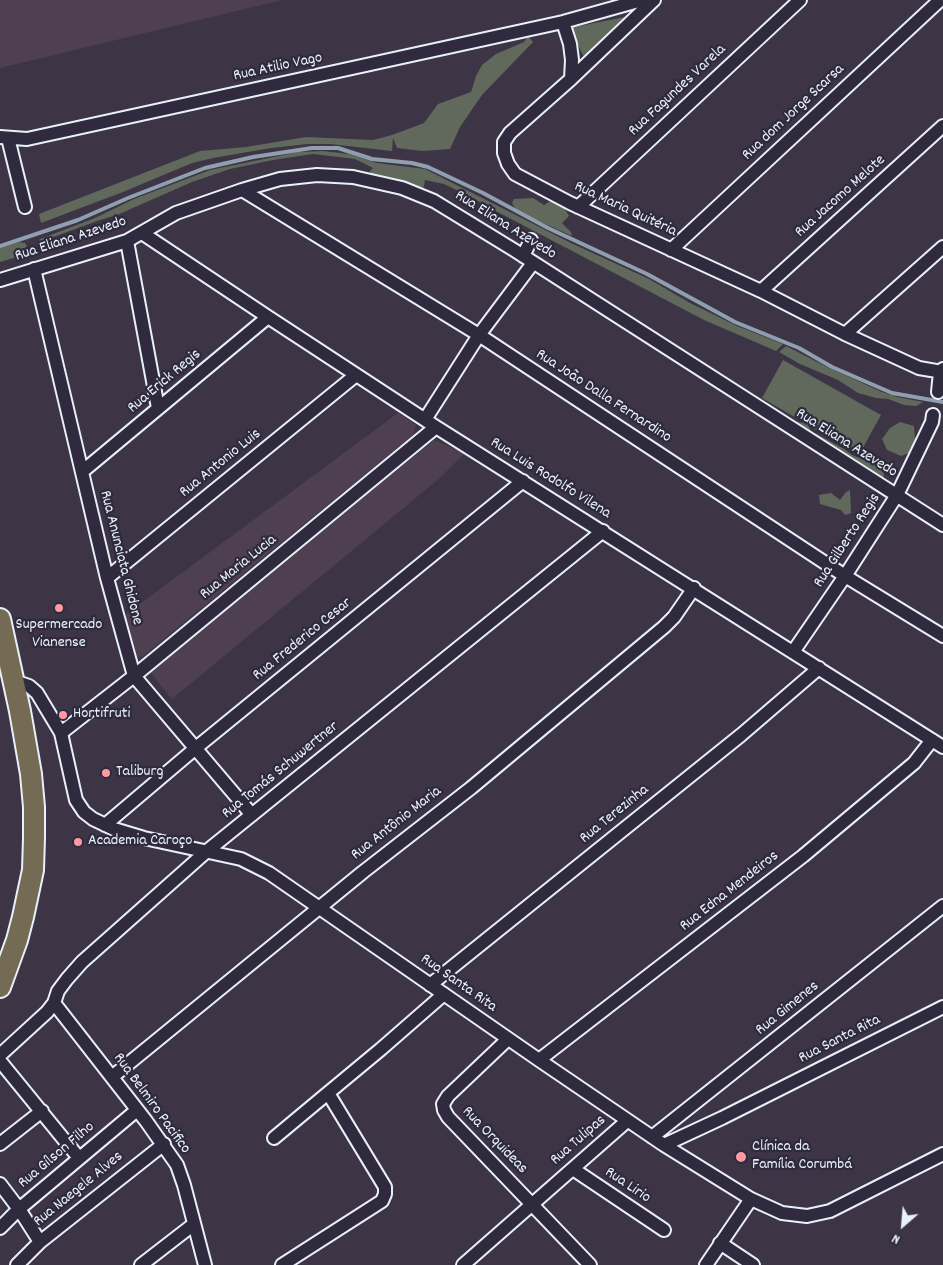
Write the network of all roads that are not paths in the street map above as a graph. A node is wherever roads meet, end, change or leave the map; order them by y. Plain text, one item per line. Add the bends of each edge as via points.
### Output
1 (642, 0) edge
2 (654, 0) edge
3 (800, 0) edge
4 (940, 0) edge
5 (563, 22) junction
6 (571, 79) junction
7 (943, 126) edge
8 (4, 138) edge
9 (242, 190) junction
10 (25, 207) dead end
11 (578, 207) junction
12 (142, 233) junction
13 (531, 240) dead end
14 (127, 241) junction
15 (943, 247) edge
16 (671, 250) junction
17 (528, 260) junction
18 (34, 269) junction
19 (0, 280) edge
20 (761, 291) junction
21 (268, 317) junction
22 (845, 334) junction
23 (479, 335) junction
24 (942, 371) edge
25 (356, 375) junction
26 (938, 392) dead end
27 (158, 408) junction
28 (426, 418) junction
29 (936, 420) edge
30 (436, 426) junction
31 (82, 471) junction
32 (523, 481) junction
33 (897, 495) junction
34 (943, 525) edge
35 (603, 531) junction
36 (845, 576) junction
37 (107, 578) junction
38 (694, 588) junction
39 (0, 619) edge
40 (943, 636) edge
41 (2, 641) edge
42 (793, 652) junction
43 (819, 668) junction
44 (134, 676) junction
45 (14, 681) junction
46 (61, 733) junction
47 (932, 740) junction
48 (943, 747) edge
49 (195, 748) junction
50 (252, 815) junction
51 (105, 825) junction
52 (207, 851) junction
53 (943, 906) edge
54 (319, 907) junction
55 (430, 984) junction
56 (0, 986) edge
57 (444, 994) junction
58 (54, 1003) junction
59 (943, 1006) edge
60 (508, 1039) junction
61 (0, 1055) edge
62 (538, 1060) junction
63 (0, 1061) edge
64 (112, 1077) junction
65 (328, 1093) junction
66 (137, 1110) junction
67 (42, 1111) junction
68 (627, 1121) junction
69 (274, 1138) dead end
70 (652, 1138) junction
71 (0, 1144) edge
72 (164, 1144) junction
73 (664, 1145) junction
74 (943, 1154) edge
75 (79, 1158) junction
76 (572, 1169) junction
77 (0, 1184) edge
78 (751, 1199) junction
79 (532, 1204) junction
80 (19, 1209) junction
81 (194, 1224) junction
82 (0, 1228) edge
83 (664, 1230) dead end
84 (40, 1242) junction
85 (720, 1243) junction
86 (17, 1265) edge
87 (141, 1265) edge
88 (205, 1265) edge
89 (282, 1265) edge
90 (463, 1265) edge
91 (590, 1265) edge
92 (706, 1265) edge
93 (753, 1265) edge

1 - 5 street, Rua Atilio Vago
2 - 6 street, Rua Maria Quitéria
3 - 11 street, Rua Fagundes Varela
4 - 16 street, Rua dom Jorge Scarsa
5 - 6 street via 570,44
5 - 8 street, Rua Atilio Vago via 27,139
6 - 11 street, Rua Maria Quitéria via 510,133 504,142 504,153 516,174
7 - 20 street, Rua Jacomo Melote
8 - 10 street
9 - 12 street, Rua Eliana Azevedo via 176,212
9 - 17 street, Rua Eliana Azevedo via 280,179 317,175 402,188 434,201
9 - 23 street, Rua João Dalla Fernardino
11 - 16 street, Rua Maria Quitéria
12 - 14 street, Rua Eliana Azevedo
12 - 21 street, Rua Luis Rodolfo Vilena
13 - 17 street
14 - 18 street, Rua Eliana Azevedo
14 - 27 street
15 - 22 street
16 - 20 street, Rua Maria Quitéria
17 - 23 street
17 - 33 street, Rua Eliana Azevedo
18 - 19 street, Rua Eliana Azevedo
18 - 31 street, Rua Anunciata Ghidone
20 - 22 street, Rua Maria Quitéria
21 - 25 street, Rua Luis Rodolfo Vilena
21 - 27 street, Rua Erick Regis
22 - 24 street, Rua Maria Quitéria via 919,368
23 - 28 street
23 - 36 street, Rua João Dalla Fernardino
24 - 26 street
25 - 28 street, Rua Luis Rodolfo Vilena
25 - 37 street, Rua Antonio Luis
27 - 31 street, Rua Erick Regis
28 - 30 street, Rua Luis Rodolfo Vilena
29 - 33 street, Rua Gilberto Regis
30 - 32 street, Rua Luis Rodolfo Vilena
30 - 44 street, Rua Maria Lucia
31 - 37 street, Rua Anunciata Ghidone
32 - 35 street, Rua Luis Rodolfo Vilena
32 - 49 street, Rua Frederico Cesar
33 - 34 street, Rua Eliana Azevedo
33 - 36 street, Rua Gilberto Regis
35 - 38 street, Rua Luis Rodolfo Vilena
35 - 50 street, Rua Tomás Schuwertner
36 - 40 street, Rua João Dalla Fernardino
36 - 42 street, Rua Gilberto Regis
37 - 44 street, Rua Anunciata Ghidone
38 - 42 street, Rua Luis Rodolfo Vilena
38 - 54 street, Rua Antônio Maria via 664,627 471,788
39 - 41 main road
41 - 45 main road
42 - 43 street, Rua Luis Rodolfo Vilena
43 - 47 street, Rua Luis Rodolfo Vilena
43 - 55 street, Rua Terezinha via 741,735
44 - 46 street, Rua Maria Lucia
44 - 49 street, Rua Anunciata Ghidone
45 - 46 street, Rua Santa Rita via 30,686 37,693
45 - 56 main road via 31,774 33,870 17,940
46 - 51 street, Rua Santa Rita via 76,800 84,812
47 - 48 street, Rua Luis Rodolfo Vilena
47 - 62 street, Rua Edna Mendeiros via 914,762 803,856
49 - 50 street, Rua Anunciata Ghidone
49 - 51 street, Rua Frederico Cesar
50 - 52 street, Rua Tomás Schuwertner
51 - 52 street, Rua Santa Rita via 144,838
52 - 54 street, Rua Santa Rita via 241,859 269,873
52 - 58 street, Rua Tomás Schuwertner via 82,962 58,991
53 - 70 street, Rua Gimenes
54 - 55 street, Rua Santa Rita
54 - 64 street, Rua Antônio Maria
55 - 57 street, Rua Santa Rita
57 - 60 street, Rua Santa Rita
57 - 65 street
58 - 61 street, Rua Tomás Schuwertner
58 - 64 street, Rua Belmiro Pacifico
59 - 73 street, Rua Santa Rita
60 - 62 street, Rua Santa Rita
60 - 79 street, Rua Orquideas via 443,1104 448,1117
62 - 68 street, Rua Santa Rita
63 - 67 street
64 - 66 street, Rua Belmiro Pacifico
65 - 69 street
65 - 89 street via 385,1187 385,1194 382,1200
66 - 72 street, Rua Belmiro Pacifico
66 - 75 street, Rua Gílson Filho
67 - 71 street
67 - 75 street
68 - 70 street, Rua Santa Rita
68 - 76 street, Rua Tulipas
70 - 73 street, Rua Santa Rita
72 - 81 street, Rua Belmiro Pacifico via 177,1165
72 - 84 street, Rua Naegele Alves
73 - 78 street
74 - 78 street via 830,1211 807,1216 782,1213
75 - 80 street, Rua Gílson Filho
76 - 79 street, Rua Tulipas
76 - 83 street, Rua Lirio
77 - 80 street
78 - 85 street
79 - 90 street, Rua Tulipas
79 - 91 street, Rua Orquideas
80 - 82 street, Rua Gílson Filho
80 - 84 street
81 - 87 street
81 - 88 street, Rua Belmiro Pacifico
84 - 86 street, Rua Naegele Alves
85 - 92 street
85 - 93 street

